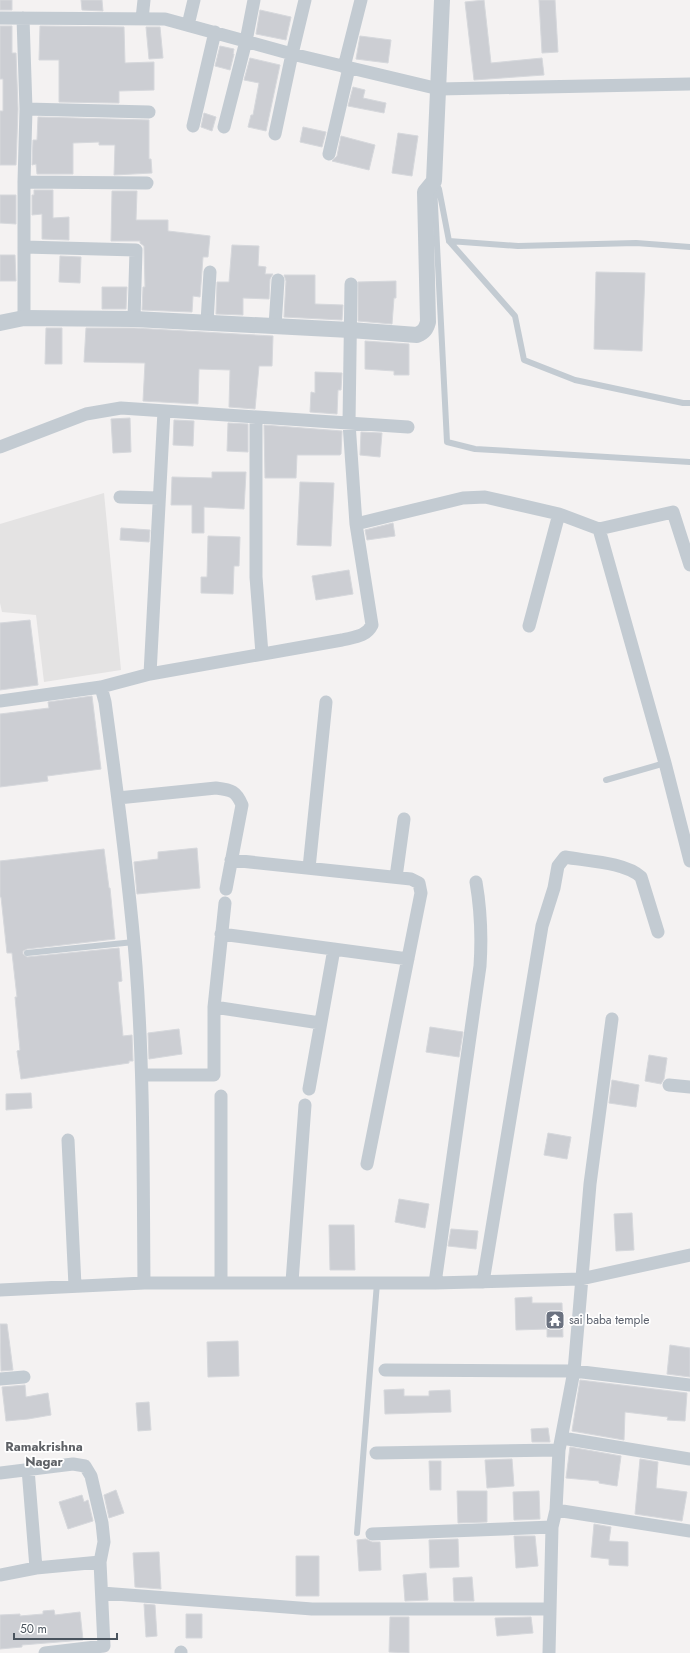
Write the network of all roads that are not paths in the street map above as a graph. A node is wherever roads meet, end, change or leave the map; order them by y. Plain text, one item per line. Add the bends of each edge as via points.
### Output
1 (144, 0) edge
2 (194, 0) edge
3 (254, 0) edge
4 (305, 0) edge
5 (360, 0) edge
6 (442, 0) edge
7 (0, 18) edge
8 (23, 18) junction
9 (142, 19) junction
10 (188, 25) junction
11 (215, 32) junction
12 (246, 41) junction
13 (292, 54) junction
14 (347, 67) junction
15 (690, 84) edge
16 (439, 89) junction
17 (26, 109) junction
18 (149, 112) dead end
19 (193, 126) dead end
20 (224, 127) dead end
21 (275, 134) dead end
22 (329, 154) dead end
23 (434, 181) junction
24 (24, 182) junction
25 (147, 183) dead end
26 (450, 241) junction
27 (24, 247) junction
28 (690, 247) edge
29 (210, 272) dead end
30 (278, 280) dead end
31 (351, 284) dead end
32 (24, 318) junction
33 (134, 319) junction
34 (207, 322) junction
35 (0, 323) edge
36 (275, 326) junction
37 (350, 330) junction
38 (690, 403) edge
39 (164, 411) junction
40 (256, 418) junction
41 (349, 423) junction
42 (408, 427) dead end
43 (0, 447) edge
44 (690, 462) edge
45 (120, 497) dead end
46 (159, 498) junction
47 (559, 514) junction
48 (356, 524) junction
49 (600, 529) junction
50 (690, 565) edge
51 (530, 626) dead end
52 (262, 654) junction
53 (150, 674) junction
54 (101, 687) junction
55 (0, 701) edge
56 (326, 702) dead end
57 (665, 763) junction
58 (606, 780) dead end
59 (118, 798) junction
60 (404, 819) dead end
61 (231, 860) junction
62 (690, 861) edge
63 (309, 868) junction
64 (396, 877) junction
65 (476, 882) dead end
66 (226, 889) dead end
67 (225, 903) dead end
68 (658, 932) dead end
69 (221, 934) junction
70 (134, 942) junction
71 (334, 948) junction
72 (27, 953) dead end
73 (408, 959) junction
74 (214, 1007) junction
75 (612, 1019) dead end
76 (320, 1023) junction
77 (142, 1075) junction
78 (669, 1085) dead end
79 (690, 1087) edge
80 (309, 1089) dead end
81 (221, 1096) dead end
82 (305, 1104) dead end
83 (68, 1140) dead end
84 (367, 1164) dead end
85 (690, 1255) edge
86 (581, 1279) junction
87 (144, 1282) junction
88 (292, 1282) junction
89 (483, 1282) junction
90 (221, 1283) junction
91 (377, 1283) junction
92 (435, 1283) junction
93 (75, 1286) junction
94 (0, 1290) edge
95 (385, 1370) dead end
96 (574, 1371) junction
97 (24, 1377) dead end
98 (0, 1379) edge
99 (690, 1384) edge
100 (560, 1444) junction
101 (376, 1453) dead end
102 (690, 1459) edge
103 (28, 1469) junction
104 (0, 1473) edge
105 (556, 1510) junction
106 (552, 1528) junction
107 (690, 1531) edge
108 (357, 1533) dead end
109 (372, 1534) dead end
110 (100, 1562) junction
111 (36, 1568) junction
112 (0, 1575) edge
113 (102, 1593) junction
114 (550, 1608) junction
115 (104, 1650) edge
116 (44, 1653) edge
117 (549, 1653) edge

1 - 9 street
2 - 10 street
3 - 12 street
4 - 13 street
5 - 14 street
6 - 16 street
7 - 8 street
8 - 9 street
8 - 17 street
9 - 10 street via 165,19
10 - 11 street
11 - 12 street
11 - 19 street
12 - 13 street
12 - 20 street
13 - 14 street
13 - 21 street
14 - 16 street
14 - 22 street
15 - 16 street
16 - 23 street
17 - 18 street
17 - 24 street
23 - 26 lane via 439,189
23 - 37 street via 425,192 428,322 426,330 417,335
23 - 44 lane via 447,442 475,449
24 - 25 street
24 - 27 street
26 - 28 lane via 518,246 636,242
26 - 38 lane via 515,316 524,360 575,380 683,404
27 - 32 street
27 - 33 street via 136,250
29 - 34 street
30 - 36 street
31 - 37 street
32 - 33 street
32 - 35 street
33 - 34 street
34 - 36 street
36 - 37 street
37 - 41 street
39 - 40 street
39 - 43 street via 121,408 86,414
39 - 46 street
40 - 41 street
40 - 52 street via 256,577
41 - 42 street
41 - 48 street
45 - 46 street
46 - 53 street
47 - 48 street via 485,497 463,498
47 - 49 street
47 - 51 street
48 - 52 street via 372,625 369,631 362,636 349,639
49 - 50 street via 673,512
49 - 57 street
52 - 53 street
53 - 54 street
54 - 55 street
54 - 59 street
56 - 63 street
57 - 58 lane
57 - 62 street
59 - 61 street via 216,788 230,790 238,795 242,805
59 - 70 street
60 - 64 street
61 - 63 street
61 - 66 street
63 - 64 street
64 - 73 street via 417,880 420,887 421,894
65 - 92 street via 481,910 480,966
67 - 69 street
68 - 89 street via 641,877 635,871 564,857 558,866 542,926
69 - 71 street
69 - 74 street
70 - 72 lane
70 - 77 street
71 - 73 street
71 - 76 street
73 - 84 street
74 - 76 street
74 - 77 street via 214,1075
75 - 86 street via 590,1184
76 - 80 street
77 - 87 street
78 - 79 street
81 - 90 street
82 - 88 street
83 - 93 street
85 - 86 street
86 - 89 street
86 - 96 street
87 - 90 street
87 - 93 street
88 - 90 street
88 - 91 street
89 - 92 street
91 - 92 street
91 - 108 lane
93 - 94 street
95 - 96 street
96 - 99 street
96 - 100 street
97 - 98 street
100 - 101 street
100 - 102 street
100 - 105 street
103 - 104 street
103 - 110 street via 77,1464 86,1466 90,1471 102,1523 104,1542
103 - 111 street
105 - 106 street
105 - 107 street
106 - 109 street
106 - 114 street
110 - 111 street
110 - 113 street
111 - 112 street
113 - 114 street via 312,1609
113 - 115 street
114 - 117 street
115 - 116 street

